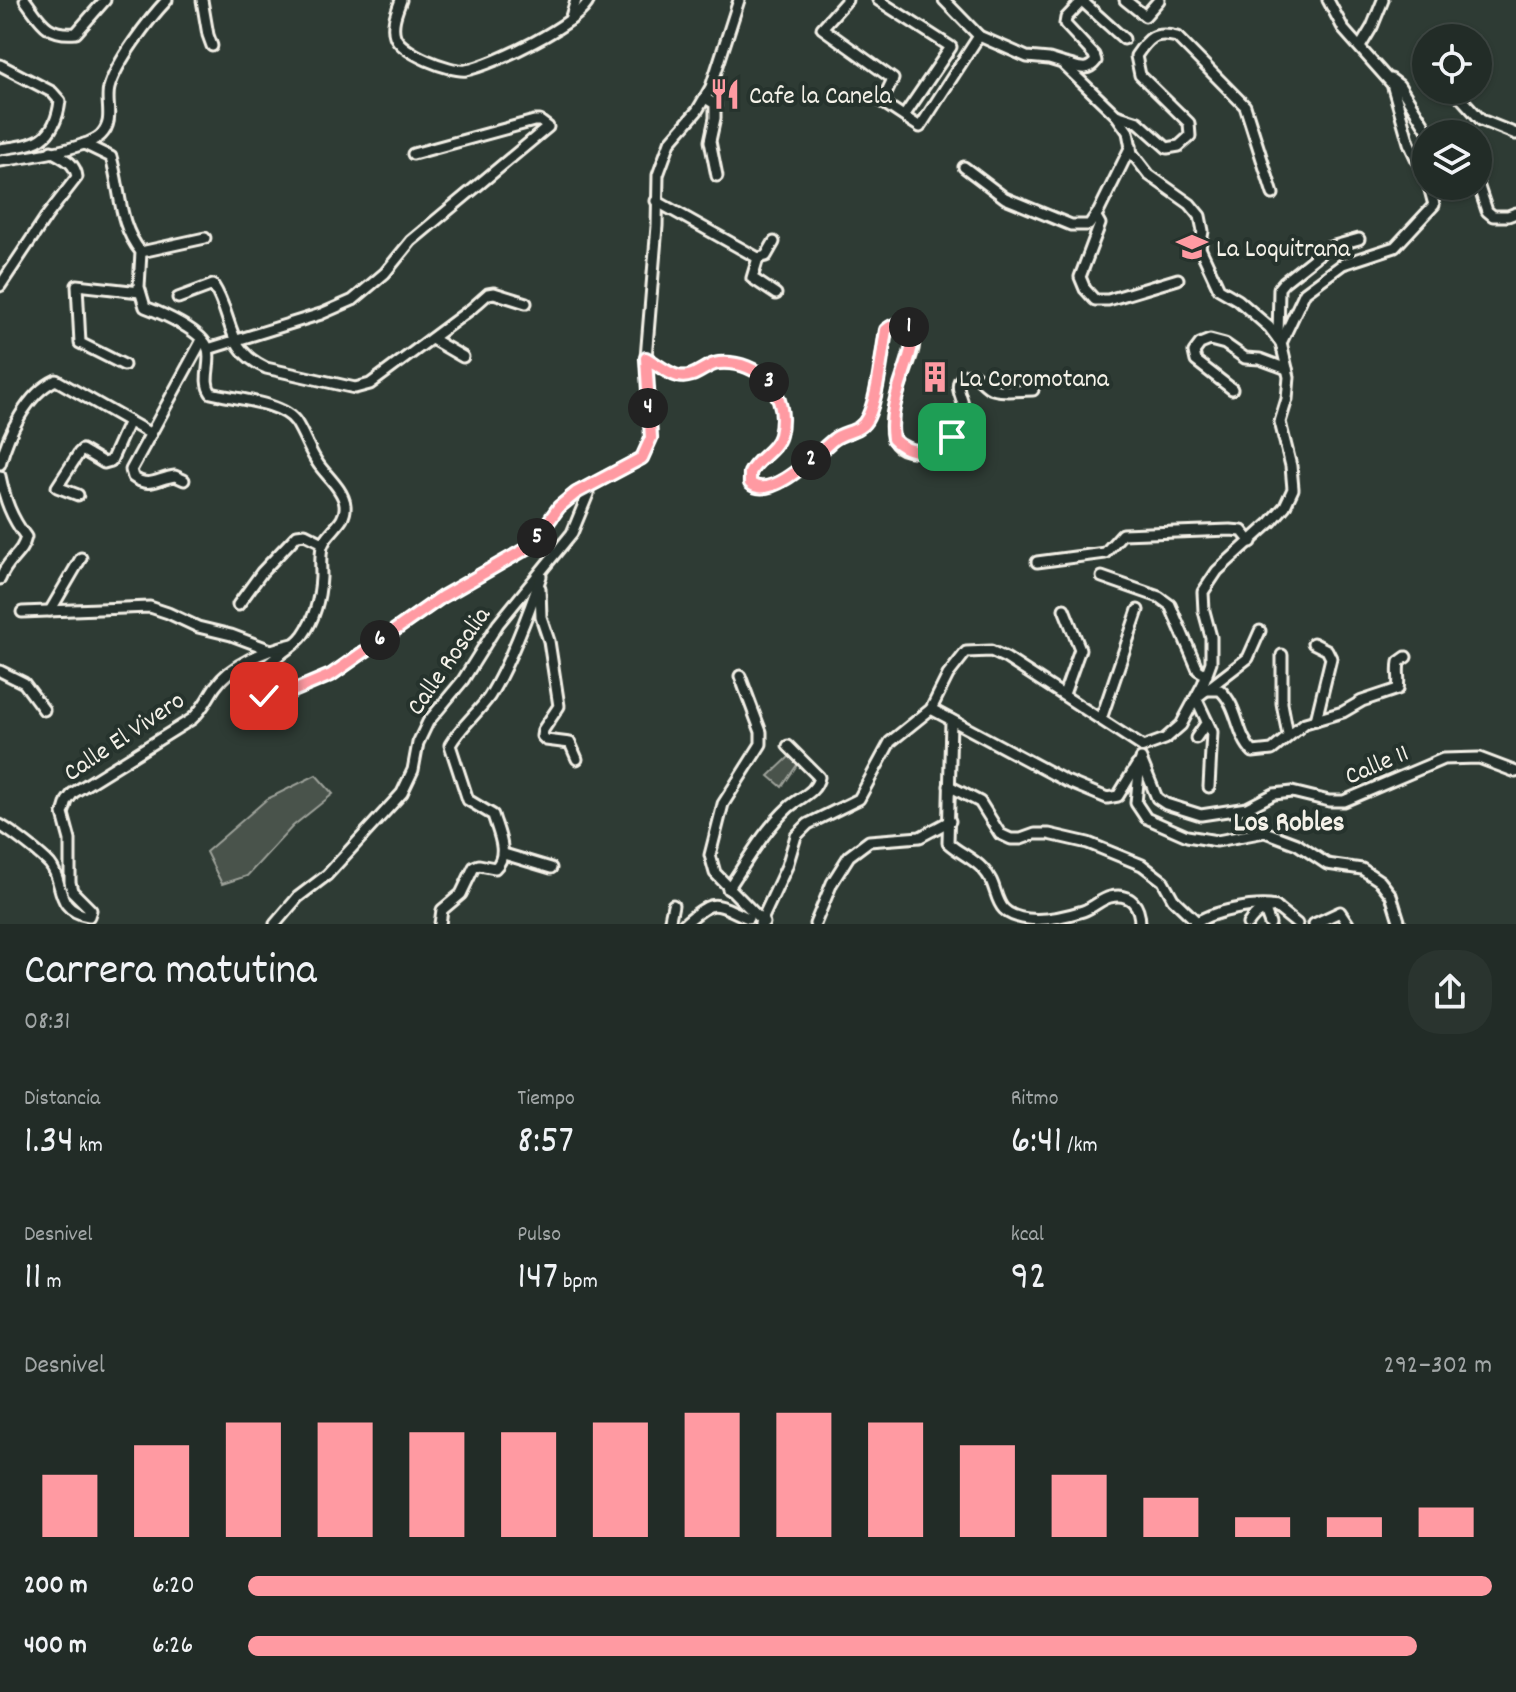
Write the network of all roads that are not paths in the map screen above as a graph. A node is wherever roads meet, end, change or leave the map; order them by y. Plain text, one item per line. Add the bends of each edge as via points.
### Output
1 (25, 0) edge
2 (105, 0) edge
3 (167, 0) edge
4 (202, 0) edge
5 (401, 0) edge
6 (576, 0) edge
7 (589, 0) edge
8 (739, 0) edge
9 (847, 0) edge
10 (878, 0) edge
11 (944, 0) edge
12 (1083, 0) edge
13 (1125, 0) edge
14 (1159, 0) edge
15 (1328, 0) edge
16 (1383, 0) edge
17 (570, 20) junction
18 (979, 36) junction
19 (1124, 39) dead end
20 (212, 46) dead end
21 (1360, 47) junction
22 (1062, 63) junction
23 (0, 65) edge
24 (1385, 75) junction
25 (705, 98) junction
26 (1466, 104) edge
27 (1116, 115) junction
28 (904, 116) junction
29 (1421, 120) edge
30 (1516, 134) edge
31 (84, 144) junction
32 (1131, 146) junction
33 (0, 149) edge
34 (1412, 149) edge
35 (51, 151) junction
36 (413, 154) dead end
37 (0, 161) edge
38 (964, 167) dead end
39 (717, 176) dead end
40 (1273, 194) dead end
41 (1433, 200) edge
42 (1483, 200) edge
43 (656, 201) junction
44 (1516, 213) edge
45 (1096, 217) junction
46 (205, 238) dead end
47 (1359, 239) dead end
48 (774, 242) dead end
49 (141, 252) junction
50 (758, 258) junction
51 (1178, 279) dead end
52 (0, 286) edge
53 (140, 292) junction
54 (776, 294) dead end
55 (178, 298) dead end
56 (526, 303) dead end
57 (432, 339) junction
58 (234, 340) junction
59 (1279, 341) junction
60 (205, 345) junction
61 (463, 357) dead end
62 (646, 358) junction
63 (124, 365) dead end
64 (1287, 369) junction
65 (1232, 389) dead end
66 (1033, 390) dead end
67 (129, 421) junction
68 (151, 434) junction
69 (0, 464) edge
70 (0, 476) edge
71 (184, 480) dead end
72 (587, 488) junction
73 (78, 495) dead end
74 (1251, 542) junction
75 (323, 543) junction
76 (81, 558) dead end
77 (1037, 562) dead end
78 (544, 569) junction
79 (1102, 577) dead end
80 (0, 579) edge
81 (540, 581) junction
82 (238, 605) dead end
83 (1064, 609) dead end
84 (1138, 610) dead end
85 (50, 611) junction
86 (22, 612) dead end
87 (1260, 631) dead end
88 (1313, 643) dead end
89 (296, 644) junction
90 (271, 650) junction
91 (1282, 655) dead end
92 (1406, 657) dead end
93 (0, 671) edge
94 (1207, 675) junction
95 (740, 676) dead end
96 (1207, 690) junction
97 (1064, 694) junction
98 (1196, 698) junction
99 (931, 709) junction
100 (44, 710) dead end
101 (1101, 719) junction
102 (951, 720) junction
103 (1316, 720) junction
104 (1207, 722) junction
105 (1288, 735) junction
106 (1196, 738) dead end
107 (788, 746) dead end
108 (1143, 747) junction
109 (577, 759) dead end
110 (1141, 759) junction
111 (1516, 772) edge
112 (949, 786) junction
113 (1209, 787) dead end
114 (950, 821) junction
115 (0, 825) edge
116 (504, 854) junction
117 (551, 868) dead end
118 (728, 889) junction
119 (673, 905) dead end
120 (1276, 907) junction
121 (1264, 908) junction
122 (748, 918) edge
123 (1332, 920) edge
124 (762, 923) edge
125 (1195, 923) edge
126 (1402, 923) edge
127 (275, 924) edge
128 (440, 924) edge
129 (669, 924) edge
130 (684, 924) edge
131 (815, 924) edge
132 (1140, 924) edge
133 (1248, 924) edge
134 (1270, 924) edge
135 (1297, 924) edge
136 (1314, 924) edge
137 (1348, 924) edge

1 - 2 street via 49,31 60,35 76,33
3 - 31 street via 112,81 106,128
4 - 20 street
5 - 17 street via 394,23 401,46 462,71 508,56
6 - 17 street
7 - 17 street
8 - 25 street
9 - 28 street via 822,28 893,79 882,102
10 - 28 street via 951,47
11 - 18 street
12 - 19 street
12 - 22 street via 1065,24 1096,61 1085,69
13 - 14 street via 1145,16
15 - 21 street
16 - 21 street
18 - 22 street via 1027,57
18 - 28 street via 920,127
21 - 24 street
22 - 27 street
23 - 33 street via 60,101 49,135
24 - 29 street via 1399,85
24 - 34 street
25 - 39 street via 716,110 710,141
25 - 43 street via 670,142 658,175
26 - 30 street via 1481,120
27 - 32 street
27 - 40 street via 1138,122 1167,148 1190,136 1189,123 1140,75 1136,56 1147,39 1164,33 1177,37 1245,106
31 - 35 street
31 - 49 street via 111,157 122,218
32 - 45 street
32 - 59 street via 1149,175 1195,209 1203,223 1201,254 1219,289 1249,309
35 - 37 street
35 - 52 street via 70,162 77,177
36 - 58 street via 534,121 548,127 411,241 353,300
38 - 45 street via 997,194 1057,220 1084,226
41 - 59 street via 1420,223 1395,247 1343,264 1305,292
42 - 44 street via 1493,216
43 - 50 street
43 - 62 street
45 - 51 street via 1100,224 1080,277 1095,300
46 - 49 street
47 - 59 street via 1327,248 1279,288
48 - 50 street via 766,256
49 - 53 street
50 - 54 street via 752,278
53 - 60 street via 145,307 174,319
53 - 63 street via 77,285 80,343
55 - 58 street via 213,285
56 - 57 street via 488,294
57 - 58 street via 370,384 355,388 255,364
57 - 61 street
58 - 60 street
59 - 64 street
60 - 68 street
60 - 75 street via 208,390 288,414 342,495 344,514
62 - 66 street via 679,377 699,374 716,363 747,366 762,374 778,397 782,415 780,437 750,473 755,488 795,472 836,437 857,431 868,417 886,330 893,325 915,330 891,427 893,439 903,448 928,450 952,437 964,406 958,388 967,374 990,388
62 - 72 street via 648,449 642,458
64 - 65 street via 1245,358 1225,344 1200,344 1194,352 1196,361
64 - 74 street via 1280,422 1293,489 1285,506
67 - 68 street
67 - 69 street via 56,380 30,402
67 - 73 street via 111,461 79,453 57,487
68 - 71 street via 131,470 133,477 149,484 168,477
70 - 80 street via 12,518 26,537
72 - 78 street, Calle Rosalia via 580,520
72 - 89 street via 559,507 531,546 442,597 331,675 281,696 259,692 257,677
74 - 77 street via 1242,531 1230,530 1122,534 1105,553
74 - 94 street via 1217,571 1203,592 1211,637
75 - 82 street via 297,535
75 - 89 street via 315,611
76 - 85 street
78 - 81 street
78 - 127 street, Calle Rosalia via 428,722 402,793
79 - 94 street via 1170,605 1198,670
81 - 109 street via 541,617 559,706 542,736 570,743
81 - 116 street via 490,695 450,745 468,800 493,815
83 - 97 street via 1080,649
84 - 101 street
85 - 86 street
85 - 90 street via 150,607
87 - 96 street via 1248,658
88 - 103 street via 1331,658
89 - 90 street, Calle El Vivero
90 - 115 street, Calle El Vivero via 220,681 192,719 67,801 63,814 71,844 70,882 91,910 89,916 73,910 61,897 49,863
91 - 105 street
92 - 103 street via 1399,662 1398,689
93 - 100 street via 24,683
94 - 98 street
95 - 118 street via 761,744 723,804 713,839 715,873
96 - 98 street
96 - 105 street via 1220,690 1229,698 1245,744 1253,752 1272,750
97 - 99 street via 991,651 966,652
97 - 101 street
98 - 104 street
98 - 108 street via 1181,725 1165,739
99 - 102 street
99 - 124 street via 890,742 859,799 808,824 796,836
101 - 108 street
102 - 110 street via 1107,798 1118,796
102 - 112 street
103 - 105 street
104 - 106 street
104 - 113 street via 1212,732
107 - 118 street via 819,782 769,828
108 - 110 street
110 - 111 street, Calle 11 via 1157,798 1201,815 1247,808 1274,794 1292,792 1344,801 1443,759 1479,758
110 - 126 street via 1136,803 1146,818 1180,834 1217,841 1265,832 1297,844 1327,864 1362,869 1391,895
112 - 114 street
112 - 125 street via 980,802 1000,834 1011,839 1049,834 1142,865 1163,881
114 - 131 street via 920,837 869,841 849,856
114 - 132 street via 948,843 981,866 996,901 1008,913 1029,919 1067,915 1124,897 1140,910
116 - 117 street
116 - 128 street via 495,868 474,867 461,894 442,910
118 - 122 street
119 - 129 street
120 - 121 street
120 - 125 street via 1260,904
120 - 135 street
121 - 133 street
121 - 134 street
122 - 124 street
122 - 130 street via 716,904
123 - 136 street
123 - 137 street via 1340,912

